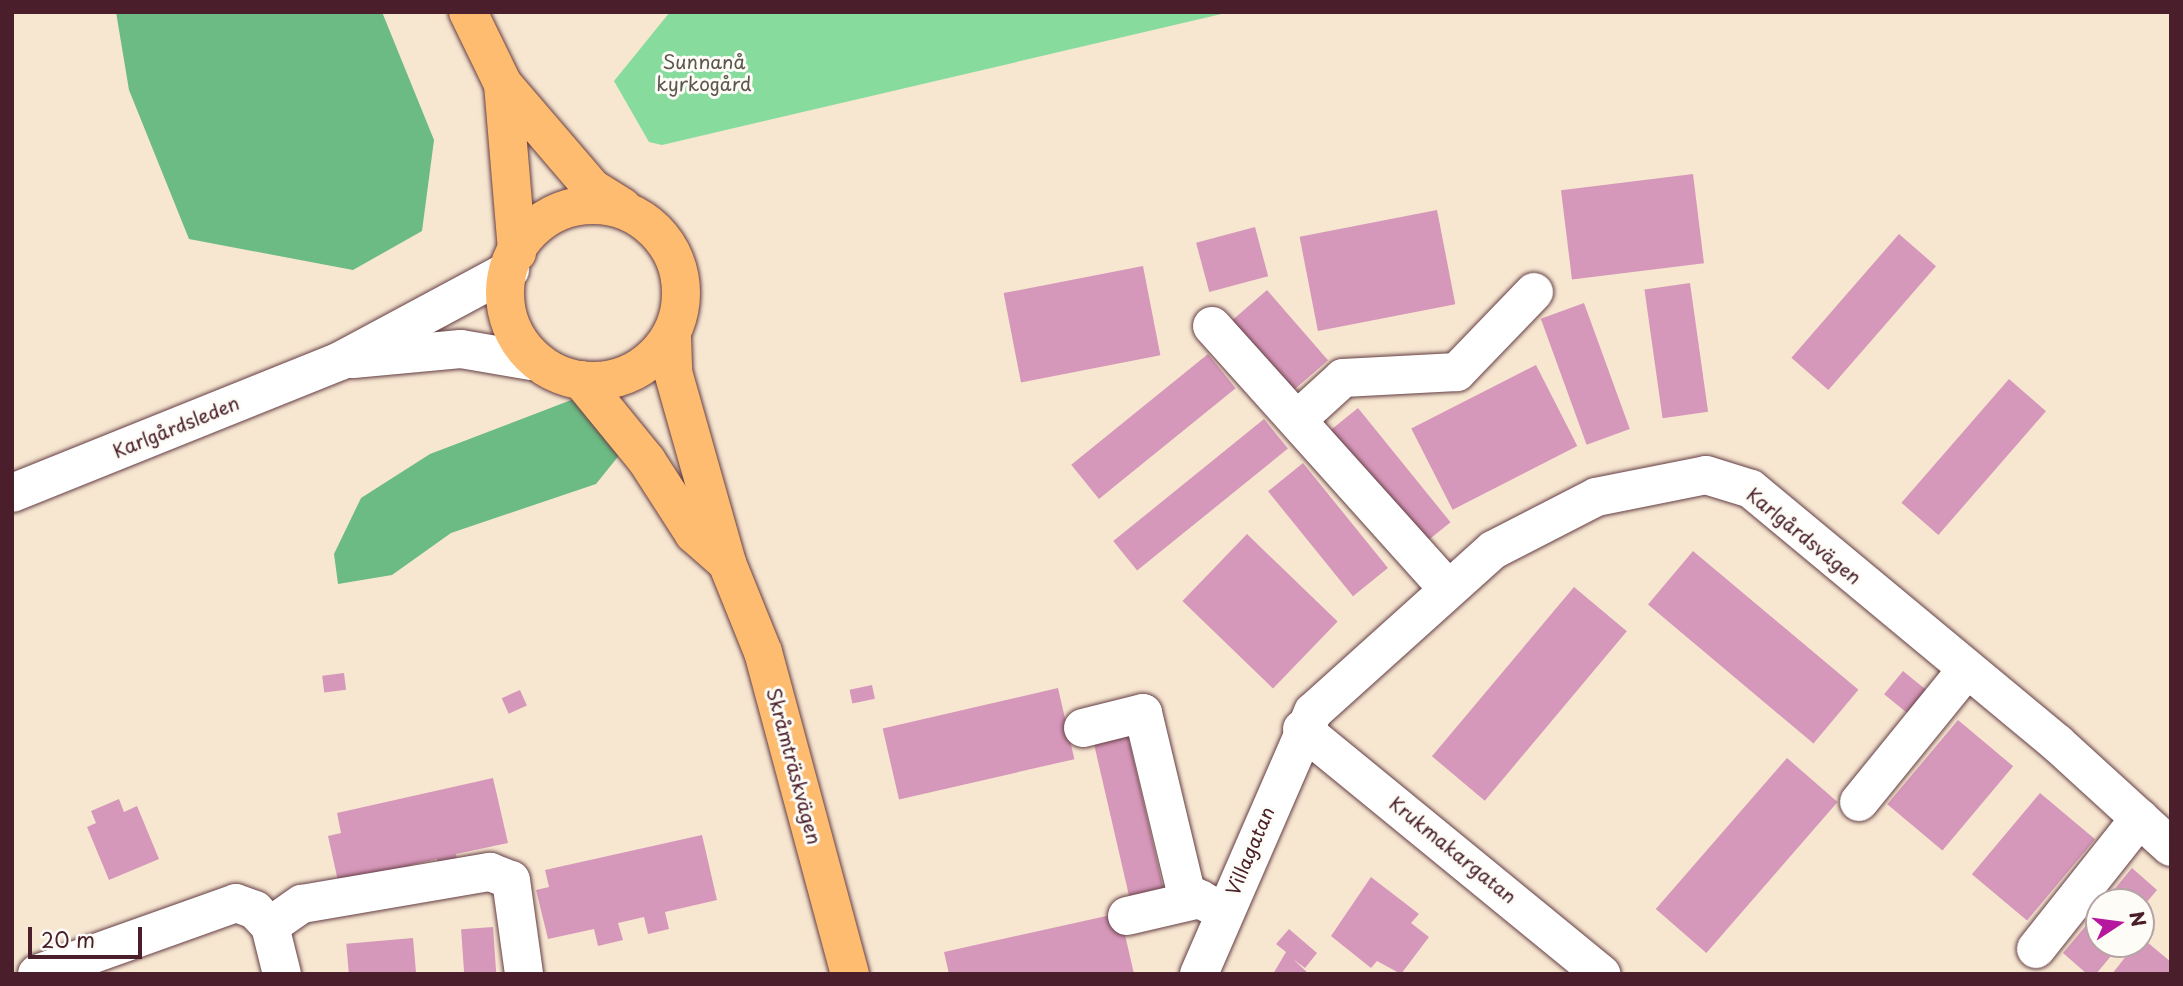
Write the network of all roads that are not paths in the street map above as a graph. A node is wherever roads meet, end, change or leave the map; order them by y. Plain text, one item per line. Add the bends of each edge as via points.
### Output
1 (468, 12) edge
2 (503, 84) junction
3 (622, 207) junction
4 (513, 261) junction
5 (1534, 292) dead end
6 (1212, 326) dead end
7 (672, 337) junction
8 (340, 361) junction
9 (531, 361) junction
10 (581, 380) junction
11 (1297, 420) junction
12 (12, 493) edge
13 (727, 563) junction
14 (1447, 588) junction
15 (1967, 669) junction
16 (1083, 728) dead end
17 (1302, 729) junction
18 (1859, 802) dead end
19 (2140, 818) junction
20 (2171, 847) edge
21 (1212, 906) junction
22 (1127, 916) dead end
23 (262, 918) junction
24 (2036, 949) dead end
25 (37, 974) edge
26 (282, 974) edge
27 (524, 974) edge
28 (850, 974) edge
29 (1199, 974) edge
30 (1601, 974) edge

1 - 2 main road
2 - 3 main road via 592,188
2 - 4 main road
3 - 4 main road via 590,204 557,212 534,226
3 - 7 main road via 671,252 678,284
4 - 8 street, Karlgårdsleden
4 - 9 main road via 506,301 513,333
5 - 11 street via 1457,372 1343,378
6 - 11 street
7 - 10 main road via 654,359 626,375
7 - 13 main road, Skråmträskvägen via 673,372
8 - 9 street, Karlgårdsleden via 461,349
8 - 12 street, Karlgårdsleden
9 - 10 main road
10 - 13 main road, Skråmträskvägen via 647,461 694,534
11 - 14 street
13 - 28 main road, Skråmträskvägen via 763,652
14 - 15 street, Karlgårdsvägen via 1493,550 1596,497 1706,475 1751,489
14 - 17 street, Karlgårdsvägen
15 - 18 street
15 - 19 street, Karlgårdsvägen
16 - 21 street via 1143,713 1186,892
17 - 21 street, Villagatan
17 - 30 street, Krukmakargatan
19 - 20 street, Karlgårdsvägen
19 - 24 street
21 - 22 street
21 - 29 street, Villagatan
23 - 25 street via 236,904 214,908
23 - 26 street
23 - 27 street via 302,904 490,872 511,880

